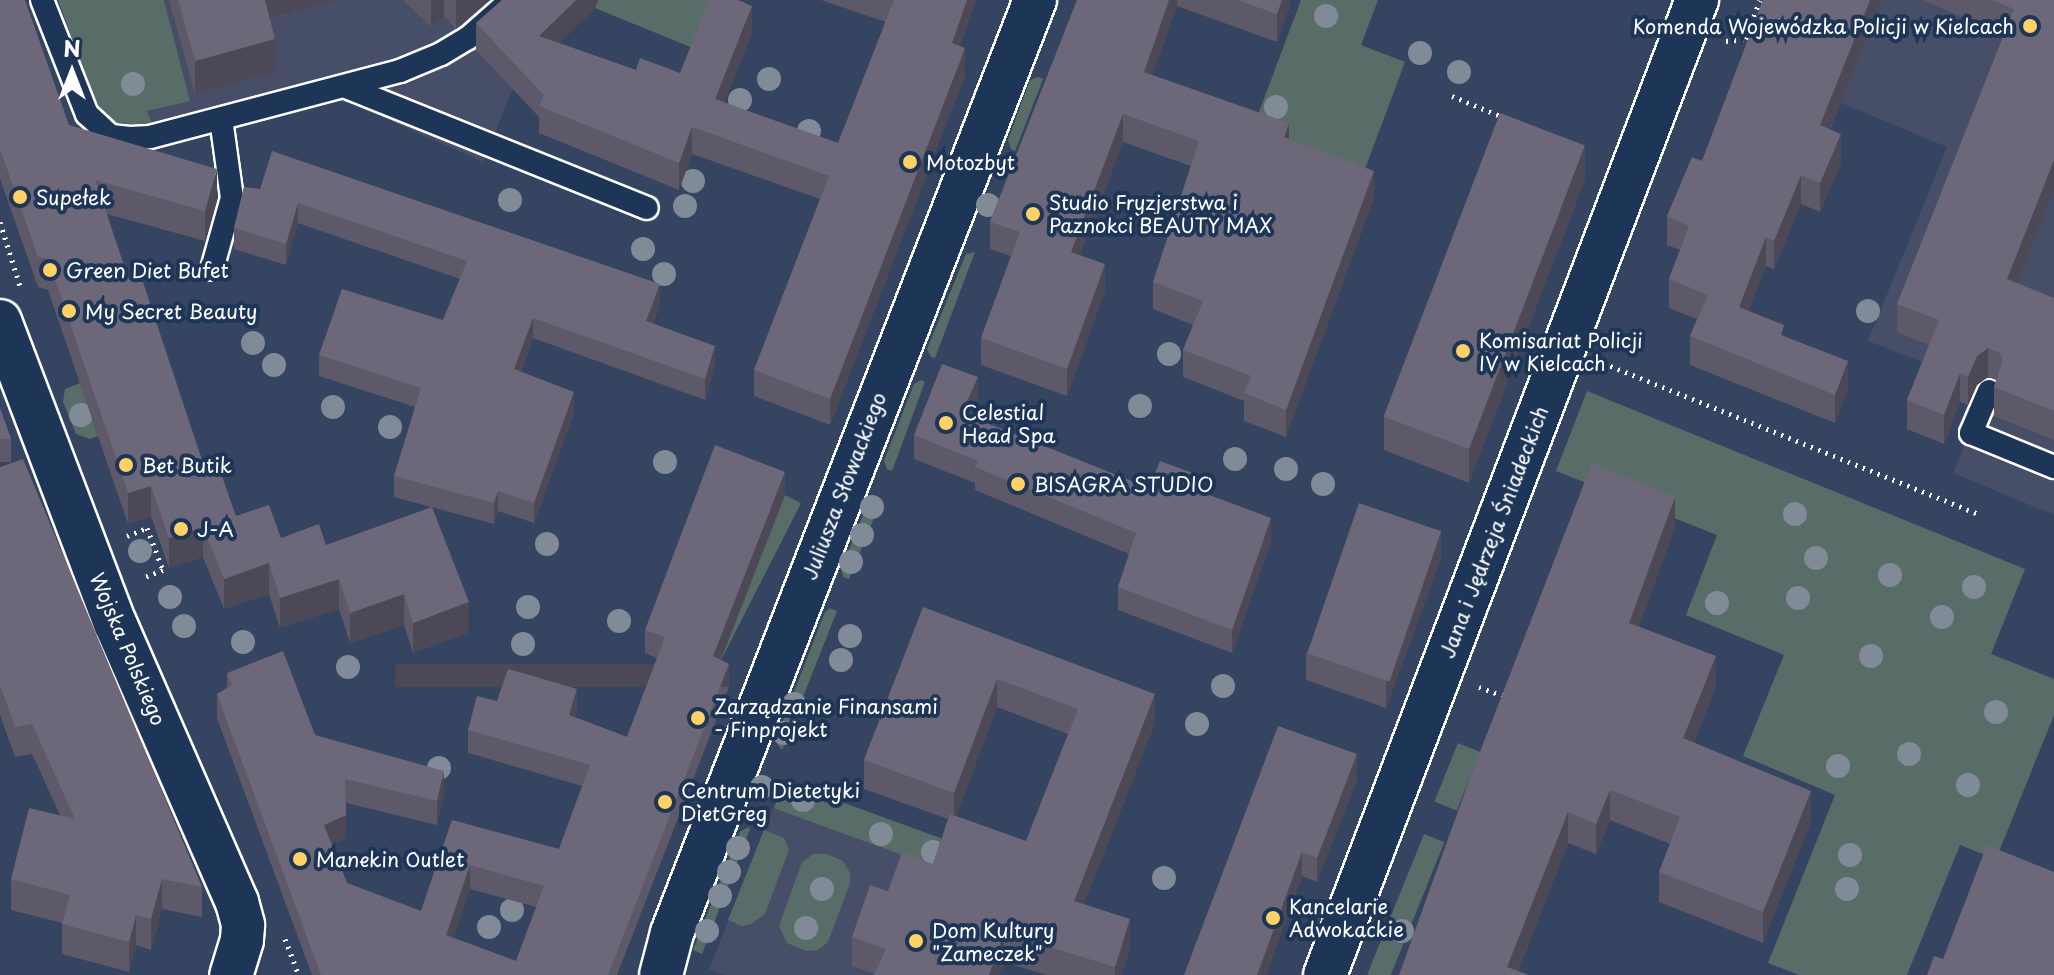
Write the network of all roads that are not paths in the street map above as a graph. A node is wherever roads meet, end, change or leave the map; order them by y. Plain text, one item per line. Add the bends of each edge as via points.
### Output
1 (42, 0) edge
2 (511, 0) edge
3 (1035, 0) edge
4 (1697, 0) edge
5 (346, 87) junction
6 (221, 119) junction
7 (647, 208) dead end
8 (212, 269) dead end
9 (0, 321) edge
10 (1989, 391) dead end
11 (2054, 467) edge
12 (664, 968) edge
13 (231, 975) edge
14 (1325, 975) edge

1 - 6 lane via 78,94 99,128 111,136 150,137
2 - 5 lane via 441,54
3 - 12 street, Juliusza Słowackiego via 672,933
4 - 14 street, Jana i Jędrzeja Śniadeckich
5 - 6 lane
5 - 7 lane
6 - 8 lane via 232,198
9 - 13 street, Wojska Polskiego via 115,623 237,902 242,940
10 - 11 lane via 1971,433

